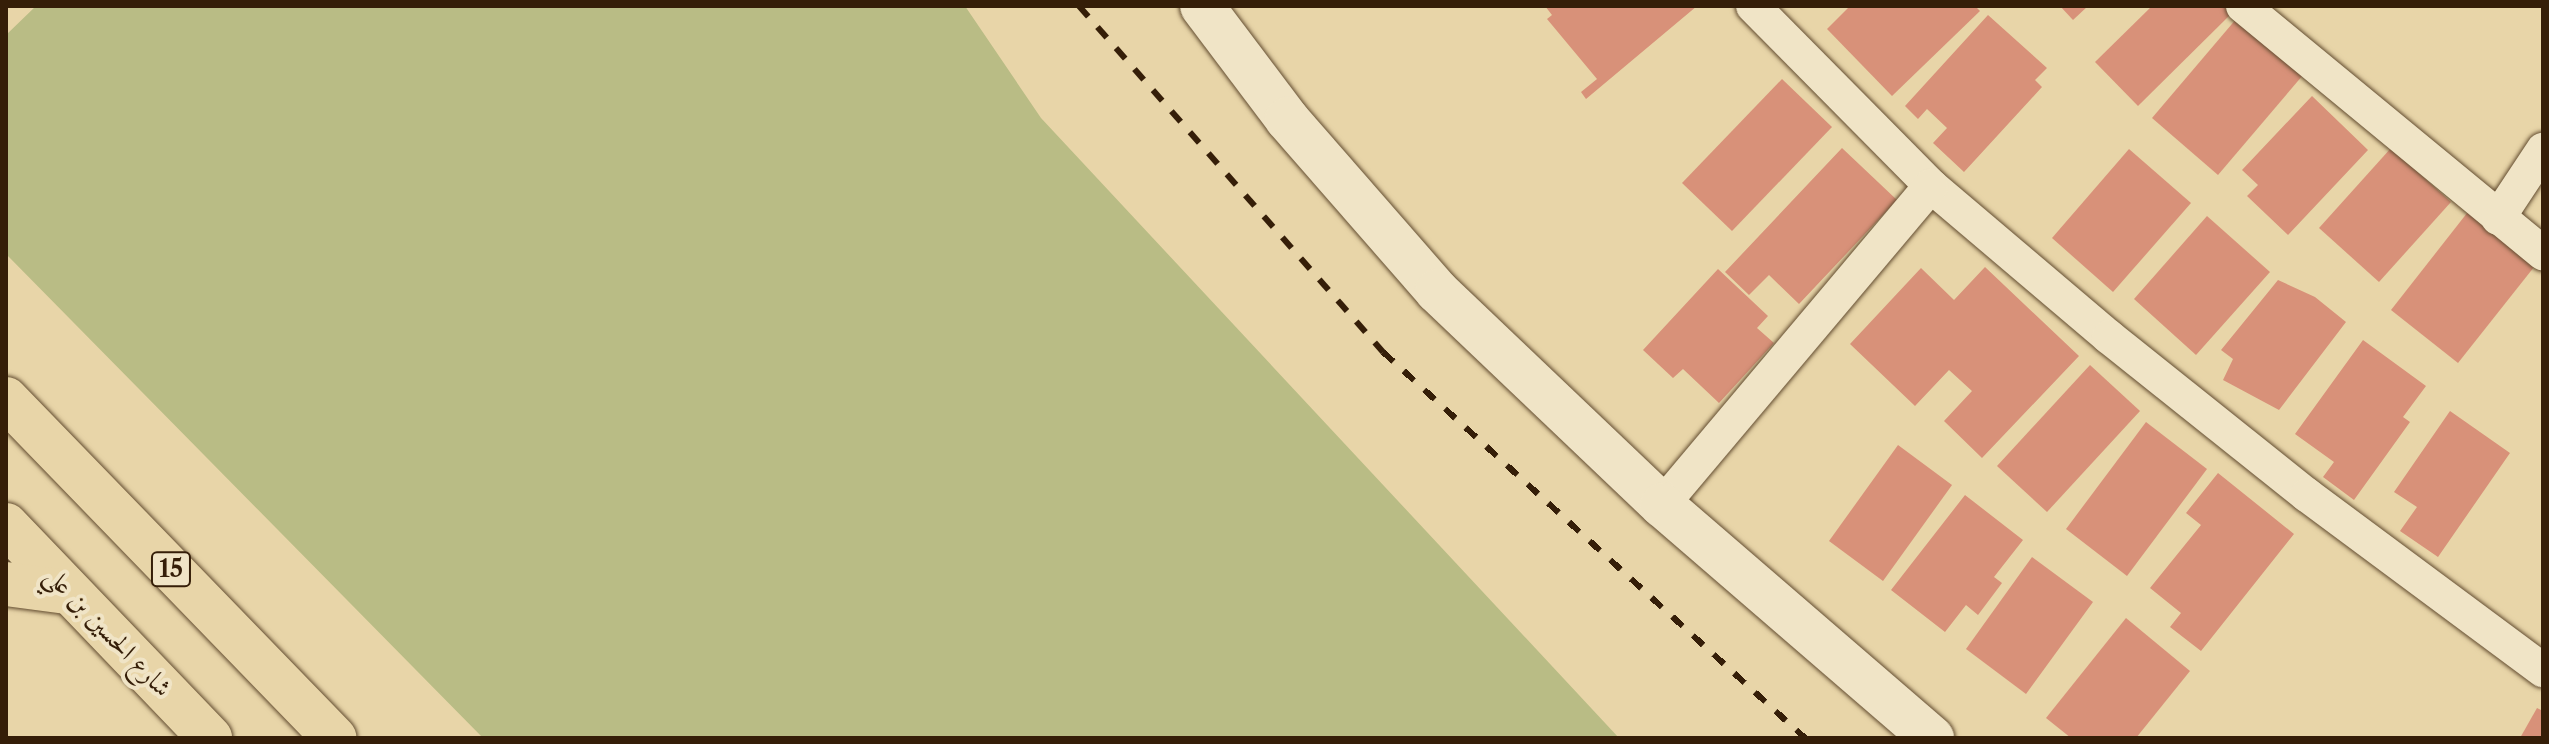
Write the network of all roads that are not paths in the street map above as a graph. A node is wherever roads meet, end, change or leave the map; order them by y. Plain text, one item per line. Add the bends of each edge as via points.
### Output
1 (1202, 6) edge
2 (1753, 6) edge
3 (2243, 6) edge
4 (2543, 150) edge
5 (1931, 186) junction
6 (2498, 218) junction
7 (2543, 253) edge
8 (6, 399) edge
9 (1662, 505) junction
10 (6, 525) edge
11 (6, 584) edge
12 (66, 592) junction
13 (2543, 670) edge
14 (210, 738) edge
15 (335, 738) edge
16 (1932, 738) edge

1 - 9 street via 1287,119 1437,291
2 - 5 street
3 - 6 street
4 - 6 street
5 - 9 street
5 - 13 street via 2295,486
6 - 7 street
8 - 15 highway, 15
9 - 16 street
10 - 12 highway, شارع الحسين بن علي
11 - 12 highway
12 - 14 highway, شارع الحسين بن علي

